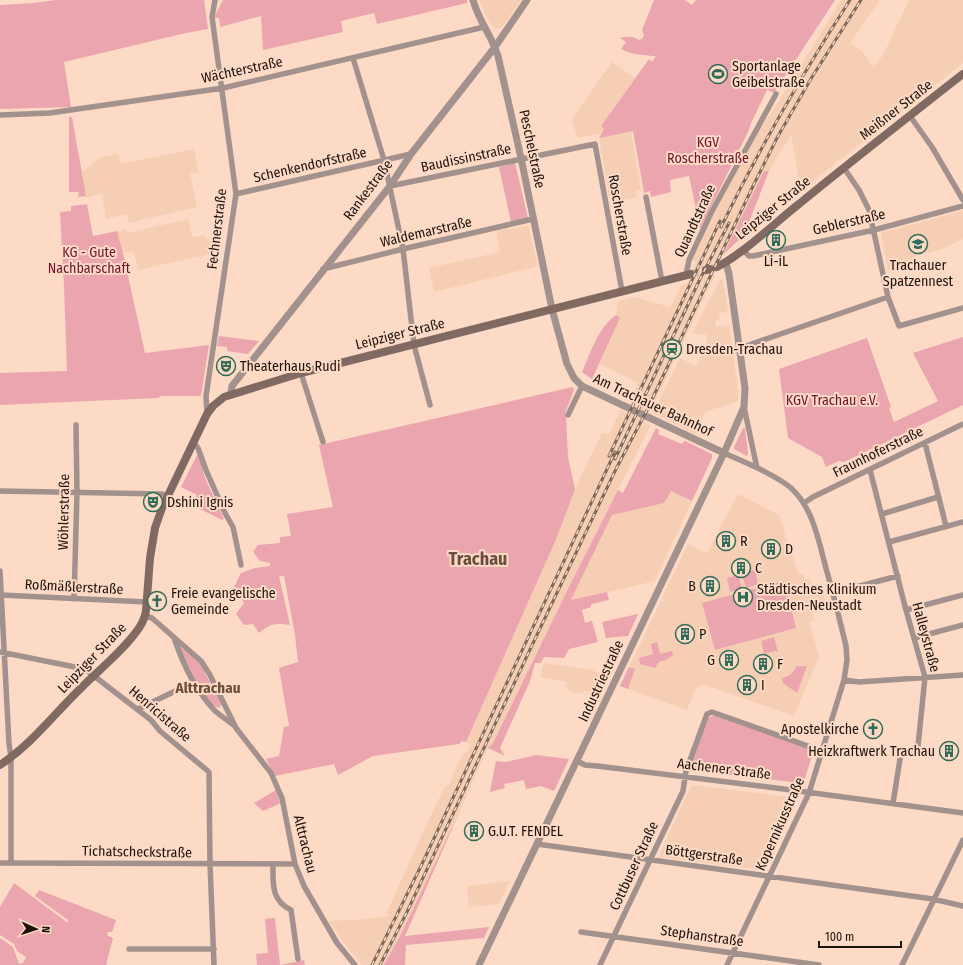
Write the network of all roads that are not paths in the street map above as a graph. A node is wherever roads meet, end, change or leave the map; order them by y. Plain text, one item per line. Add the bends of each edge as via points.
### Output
1 (215, 0) edge
2 (473, 0) edge
3 (527, 0) edge
4 (484, 27) junction
5 (495, 47) junction
6 (353, 58) junction
7 (963, 74) edge
8 (222, 88) junction
9 (776, 94) dead end
10 (0, 115) edge
11 (910, 116) junction
12 (595, 144) joint
13 (411, 154) junction
14 (521, 158) junction
15 (384, 160) junction
16 (844, 168) junction
17 (390, 186) junction
18 (236, 194) junction
19 (646, 197) dead end
20 (963, 200) edge
21 (963, 206) edge
22 (533, 219) junction
23 (874, 230) junction
24 (403, 249) junction
25 (743, 250) junction
26 (726, 263) junction
27 (324, 269) junction
28 (711, 269) tunnel mouth
29 (689, 274) joint
30 (662, 281) junction
31 (622, 291) junction
32 (888, 297) junction
33 (963, 308) edge
34 (552, 309) junction
35 (414, 344) junction
36 (740, 348) junction
37 (301, 373) junction
38 (582, 386) junction
39 (232, 394) junction
40 (430, 405) dead end
41 (744, 407) junction
42 (207, 414) junction
43 (568, 415) dead end
44 (963, 424) edge
45 (76, 425) dead end
46 (193, 442) junction
47 (323, 442) dead end
48 (925, 443) junction
49 (724, 453) junction
50 (757, 468) junction
51 (870, 470) junction
52 (0, 491) edge
53 (77, 493) junction
54 (168, 496) junction
55 (938, 497) junction
56 (804, 503) junction
57 (882, 514) junction
58 (963, 522) edge
59 (946, 526) junction
60 (889, 542) junction
61 (241, 565) dead end
62 (0, 571) edge
63 (898, 576) junction
64 (833, 593) junction
65 (1, 595) junction
66 (963, 595) edge
67 (74, 599) junction
68 (147, 602) junction
69 (906, 610) junction
70 (145, 616) junction
71 (963, 625) edge
72 (174, 638) junction
73 (914, 638) junction
74 (2, 652) edge
75 (94, 675) junction
76 (963, 675) edge
77 (925, 677) junction
78 (844, 680) junction
79 (192, 683) junction
80 (138, 709) junction
81 (236, 728) junction
82 (822, 751) junction
83 (11, 757) junction
84 (577, 761) junction
85 (0, 765) edge
86 (686, 777) junction
87 (809, 793) junction
88 (893, 803) junction
89 (963, 813) edge
90 (963, 840) edge
91 (537, 844) junction
92 (650, 860) junction
93 (11, 862) junction
94 (0, 863) edge
95 (210, 864) junction
96 (295, 864) junction
97 (273, 865) junction
98 (769, 876) junction
99 (933, 899) junction
100 (963, 906) edge
101 (581, 932) dead end
102 (614, 937) junction
103 (129, 949) dead end
104 (214, 949) junction
105 (733, 953) junction
106 (298, 959) dead end
107 (214, 965) edge
108 (355, 965) edge
109 (479, 965) edge
110 (600, 965) edge
111 (727, 965) edge
112 (819, 965) edge
113 (902, 965) edge

1 - 8 street, Fechnerstraße via 212,17
2 - 4 street, Peschelstraße
3 - 5 street, Rankestraße
4 - 5 street, Peschelstraße
4 - 6 street, Wächterstraße
5 - 13 street, Rankestraße
5 - 14 street, Peschelstraße
6 - 8 street, Wächterstraße
6 - 15 street
7 - 11 main road, Meißner Straße
8 - 10 street, Wächterstraße via 50,112
8 - 18 street, Fechnerstraße
9 - 29 street, Quandtstraße via 688,260
11 - 16 main road, Meißner Straße
11 - 20 street via 932,147
12 - 14 street, Baudissinstraße
12 - 31 street, Roscherstraße
13 - 15 street, Schenkendorfstraße
13 - 17 street, Rankestraße
14 - 17 street, Baudissinstraße
14 - 22 street, Peschelstraße
15 - 17 street
15 - 18 street, Schenkendorfstraße
16 - 23 street via 869,210
16 - 25 main road, Leipziger Straße
17 - 24 street
17 - 27 street, Rankestraße
18 - 42 street, Fechnerstraße via 206,396
19 - 30 street
21 - 23 street, Geblerstraße
22 - 24 street, Waldemarstraße
22 - 34 street, Peschelstraße
23 - 25 street, Geblerstraße via 753,256 749,256
23 - 32 street
24 - 27 street, Waldemarstraße
24 - 35 street
25 - 26 main road, Leipziger Straße
26 - 28 main road, Leipziger Straße
26 - 36 street, Industriestraße
27 - 39 street, Rankestraße via 232,386
29 - 30 main road, Leipziger Straße
30 - 31 main road, Leipziger Straße
31 - 34 main road, Leipziger Straße
32 - 33 street via 899,326
32 - 36 street
34 - 35 main road, Leipziger Straße
34 - 38 street, Am Trachauer Bahnhof via 567,364 574,378
35 - 37 main road, Leipziger Straße
35 - 40 street
36 - 41 street, Industriestraße via 745,388
37 - 39 main road, Leipziger Straße
37 - 47 street
38 - 43 street
38 - 49 street, Am Trachauer Bahnhof
39 - 42 main road, Leipziger Straße via 218,401
41 - 49 street, Industriestraße
41 - 50 street, Industriestraße
42 - 46 main road, Leipziger Straße
44 - 48 street, Fraunhoferstraße
45 - 53 street, Wöhlerstraße
46 - 54 main road, Leipziger Straße
46 - 61 street via 198,448 224,513 233,527
48 - 51 street, Fraunhoferstraße
48 - 55 street
49 - 50 street, Kopernikusstraße
49 - 84 street, Industriestraße
50 - 56 street, Kopernikusstraße via 791,488
51 - 56 street, Fraunhoferstraße
51 - 57 street, Halleystraße
52 - 53 street
53 - 54 street
53 - 67 street, Wöhlerstraße
54 - 68 main road, Leipziger Straße via 159,516 152,543
55 - 57 street
55 - 59 street
56 - 64 street, Kopernikusstraße via 813,522
57 - 60 street, Halleystraße
58 - 59 street
59 - 60 street
60 - 63 street, Halleystraße
62 - 65 street
63 - 64 street
63 - 69 street, Halleystraße
64 - 78 street, Kopernikusstraße via 846,646
65 - 67 street, Roßmäßlerstraße
65 - 74 street
66 - 69 street
67 - 68 street, Roßmäßlerstraße
68 - 70 main road, Leipziger Straße
69 - 73 street, Halleystraße
70 - 72 street, Alttrachau via 152,618
70 - 75 main road, Leipziger Straße via 135,633
71 - 73 street
72 - 79 street, Alttrachau
72 - 81 street, Alttrachau via 201,661
73 - 77 street, Halleystraße
74 - 75 street, Henricistraße via 85,669
74 - 83 street
75 - 80 street, Henricistraße
75 - 83 main road, Leipziger Straße
76 - 77 street
77 - 78 street via 859,682
77 - 88 street, Halleystraße via 918,746 901,753
78 - 82 street, Kopernikusstraße
79 - 80 street
79 - 81 street, Alttrachau via 216,711
80 - 95 street, Henricistraße via 209,772
81 - 96 street, Alttrachau via 271,773 282,798
82 - 86 street, Cottbuser Straße via 712,712 707,714
82 - 87 street, Kopernikusstraße
83 - 85 main road, Leipziger Straße
83 - 93 street
84 - 86 street, Aachener Straße via 591,766
84 - 91 street, Industriestraße
86 - 87 street, Aachener Straße
86 - 92 street, Cottbuser Straße via 683,791
87 - 88 street, Aachener Straße
87 - 98 street, Kopernikusstraße
88 - 89 street, Aachener Straße
90 - 99 street
91 - 92 street, Böttgerstraße
91 - 109 street, Industriestraße
92 - 98 street, Böttgerstraße
92 - 102 street, Cottbuser Straße
93 - 94 street, Tichatscheckstraße
93 - 95 street, Tichatscheckstraße
95 - 97 street, Tichatscheckstraße
95 - 104 street
96 - 97 street, Tichatscheckstraße
96 - 108 street, Alttrachau via 304,886 337,943
97 - 106 street via 273,888 278,900 291,910
98 - 99 street, Böttgerstraße
98 - 105 street, Kopernikusstraße
99 - 100 street, Böttgerstraße
99 - 113 street
101 - 102 street, Stephanstraße
102 - 105 street, Stephanstraße
102 - 110 street, Cottbuser Straße
103 - 104 street
104 - 107 street
105 - 111 street, Kopernikusstraße
105 - 112 street, Stephanstraße

